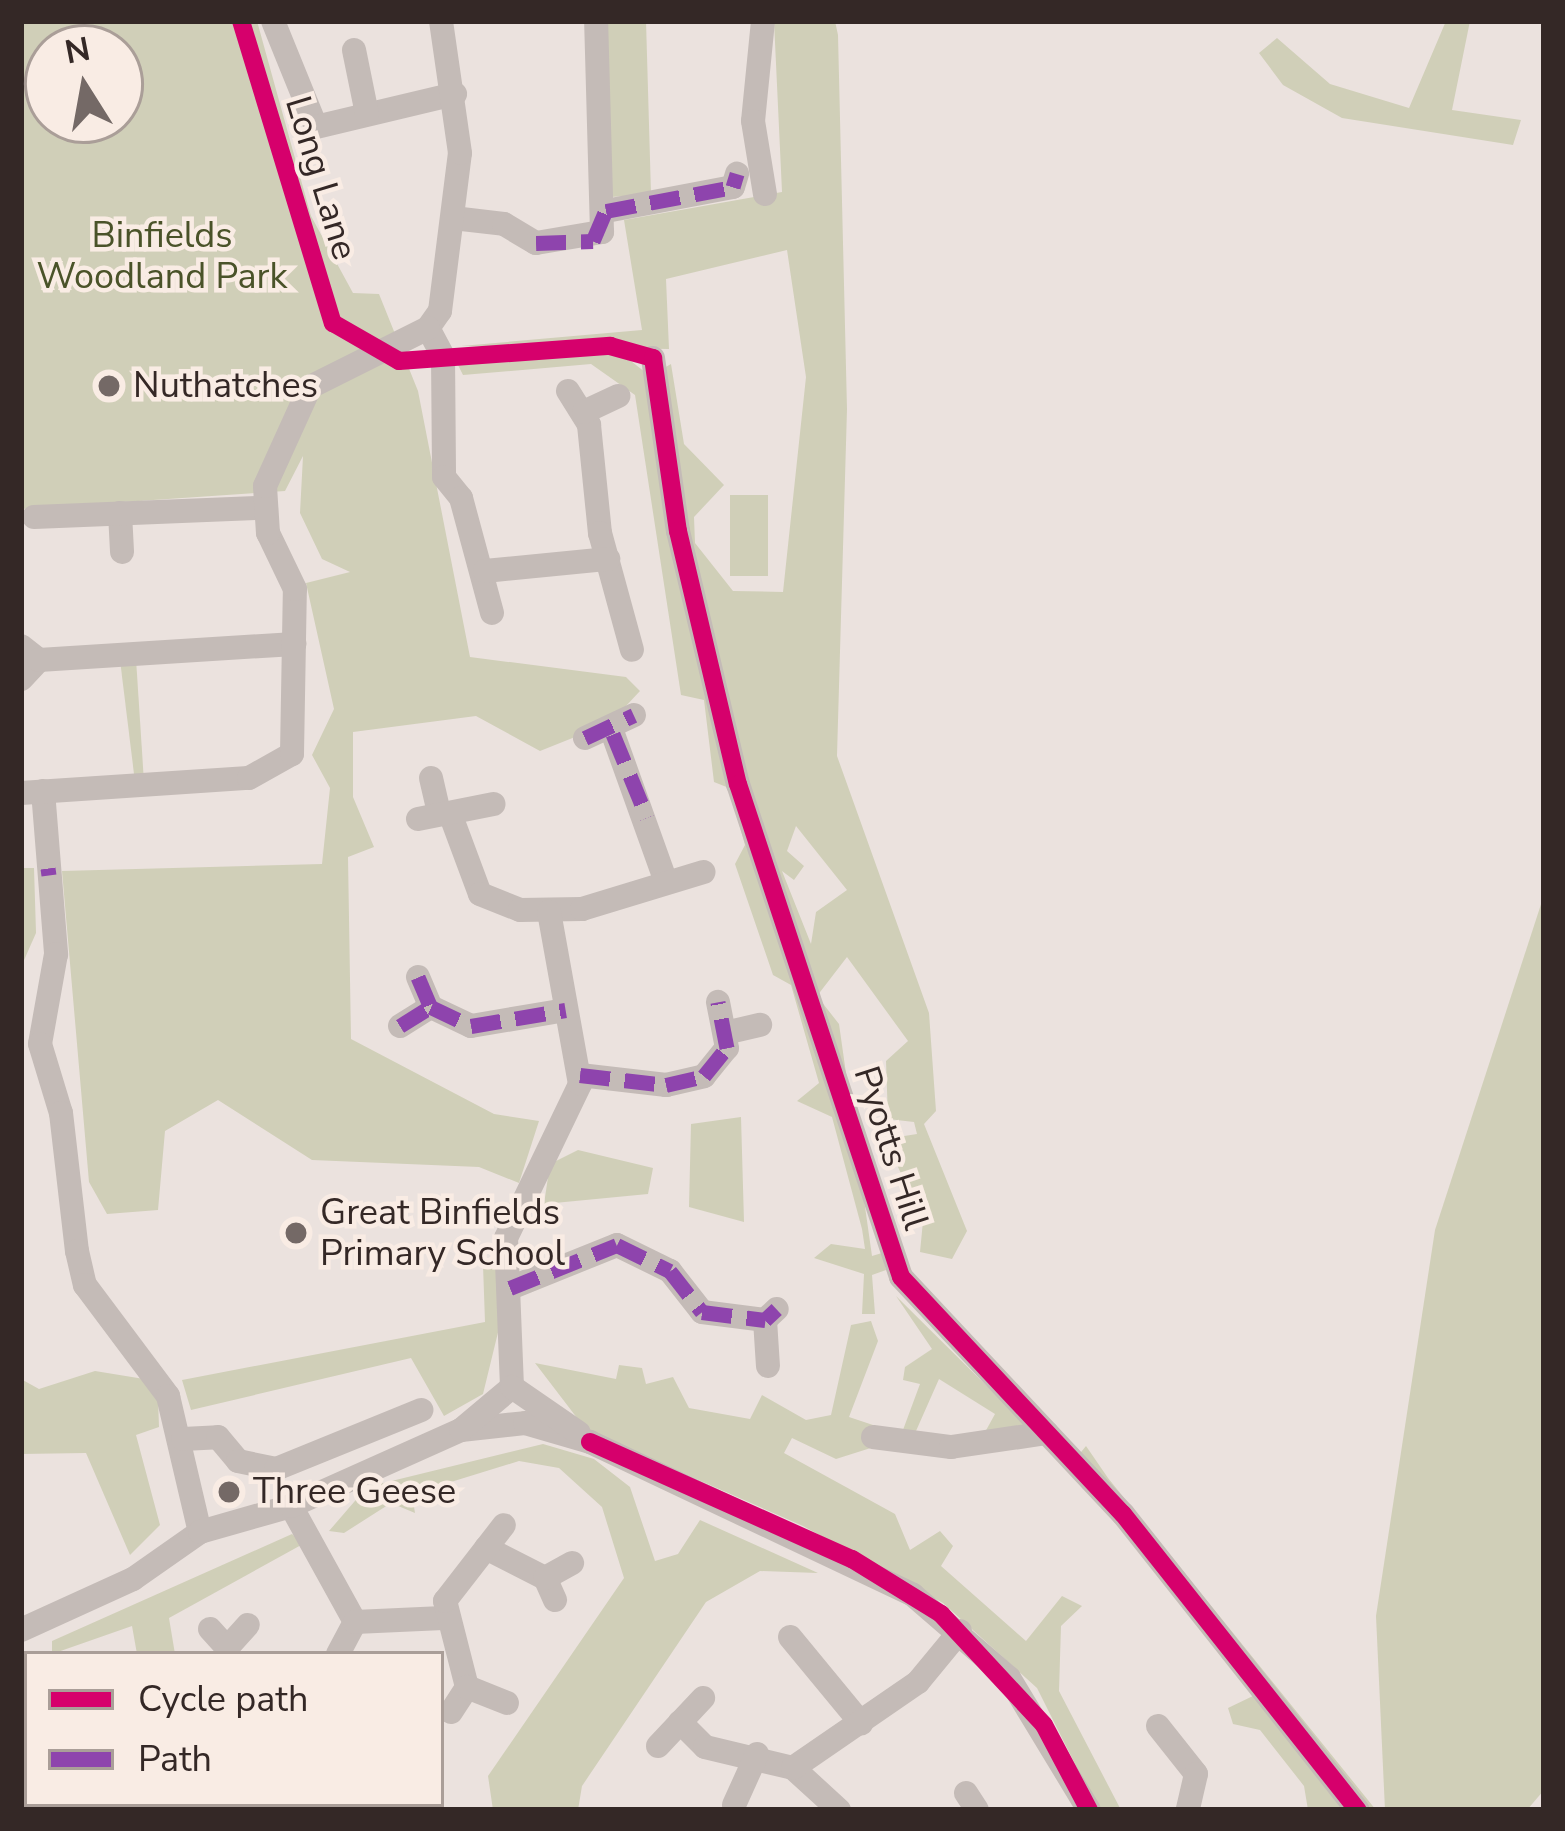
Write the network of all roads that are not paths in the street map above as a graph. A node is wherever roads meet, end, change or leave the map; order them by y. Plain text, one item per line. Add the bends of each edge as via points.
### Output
1 (273, 21) edge
2 (441, 21) edge
3 (596, 21) edge
4 (763, 21) edge
5 (354, 50) dead end
6 (455, 94) junction
7 (367, 114) junction
8 (606, 211) junction
9 (453, 218) junction
10 (428, 328) junction
11 (652, 358) dead end
12 (568, 391) dead end
13 (619, 396) dead end
14 (584, 412) junction
15 (261, 508) junction
16 (120, 513) junction
17 (34, 517) dead end
18 (122, 552) dead end
19 (608, 559) junction
20 (485, 571) junction
21 (493, 613) dead end
22 (294, 644) junction
23 (632, 650) dead end
24 (27, 662) edge
25 (634, 715) dead end
26 (613, 734) junction
27 (585, 738) dead end
28 (431, 778) dead end
29 (32, 792) edge
30 (494, 804) dead end
31 (436, 816) junction
32 (704, 872) dead end
33 (666, 882) junction
34 (549, 912) junction
35 (418, 977) dead end
36 (718, 1001) dead end
37 (431, 1007) junction
38 (566, 1010) junction
39 (760, 1025) dead end
40 (400, 1026) dead end
41 (730, 1032) junction
42 (580, 1075) junction
43 (510, 1288) junction
44 (768, 1366) dead end
45 (516, 1397) junction
46 (421, 1410) dead end
47 (1047, 1433) junction
48 (873, 1437) dead end
49 (183, 1439) junction
50 (290, 1506) junction
51 (504, 1525) dead end
52 (200, 1532) junction
53 (485, 1548) junction
54 (572, 1563) dead end
55 (443, 1618) junction
56 (355, 1622) junction
57 (248, 1624) dead end
58 (23, 1629) edge
59 (959, 1631) junction
60 (790, 1636) dead end
61 (221, 1644) edge
62 (340, 1651) edge
63 (467, 1687) junction
64 (703, 1699) dead end
65 (507, 1703) dead end
66 (451, 1712) dead end
67 (680, 1721) junction
68 (861, 1724) junction
69 (1158, 1726) dead end
70 (658, 1746) dead end
71 (758, 1754) junction
72 (793, 1768) junction
73 (734, 1805) dead end
74 (839, 1810) edge
75 (1089, 1810) edge
76 (1188, 1810) edge
77 (1358, 1810) edge

1 - 7 street via 316,127
2 - 6 street
3 - 8 street
4 - 8 street via 747,179
5 - 7 street
6 - 7 street
6 - 9 street
8 - 9 street via 593,241 536,243 504,224
9 - 10 street
10 - 15 street via 310,387
10 - 20 street via 443,356 444,477
11 - 47 street, Pyotts Hill via 678,531 738,784 887,1244 957,1349
12 - 14 street
13 - 14 street
14 - 19 street
15 - 16 street
15 - 22 street via 296,589
16 - 17 street
16 - 18 street
19 - 20 street
19 - 23 street
20 - 21 street
22 - 24 street
22 - 29 street via 298,736 276,768
25 - 26 street
26 - 27 street
26 - 33 street
28 - 31 street
29 - 49 street via 56,954 40,1044 61,1113 77,1251 85,1285 168,1396
30 - 31 street
31 - 34 street via 480,894
32 - 33 street
33 - 34 street
34 - 38 street
35 - 37 street
36 - 41 street
37 - 38 street via 488,1028
37 - 40 street
38 - 42 street
39 - 41 street
41 - 42 street via 716,1064 692,1082
42 - 43 street via 515,1207
43 - 44 street via 552,1276 585,1249 634,1248 702,1312 771,1314
43 - 45 street
45 - 50 street
45 - 59 street via 590,1442 852,1559
46 - 49 street via 276,1469 238,1461 218,1437
47 - 48 street via 951,1447
47 - 77 street, Pyotts Hill
49 - 52 street
50 - 52 street
50 - 56 street
51 - 53 street
52 - 58 street via 134,1579
53 - 54 street via 550,1589
53 - 55 street
55 - 56 street
55 - 63 street
56 - 62 street
57 - 61 street
59 - 68 street via 918,1682
59 - 75 street via 1044,1725
60 - 68 street
63 - 65 street
63 - 66 street
64 - 67 street
67 - 70 street
67 - 71 street via 705,1747
68 - 72 street
69 - 76 street via 1196,1774
71 - 72 street
71 - 73 street
72 - 74 street

